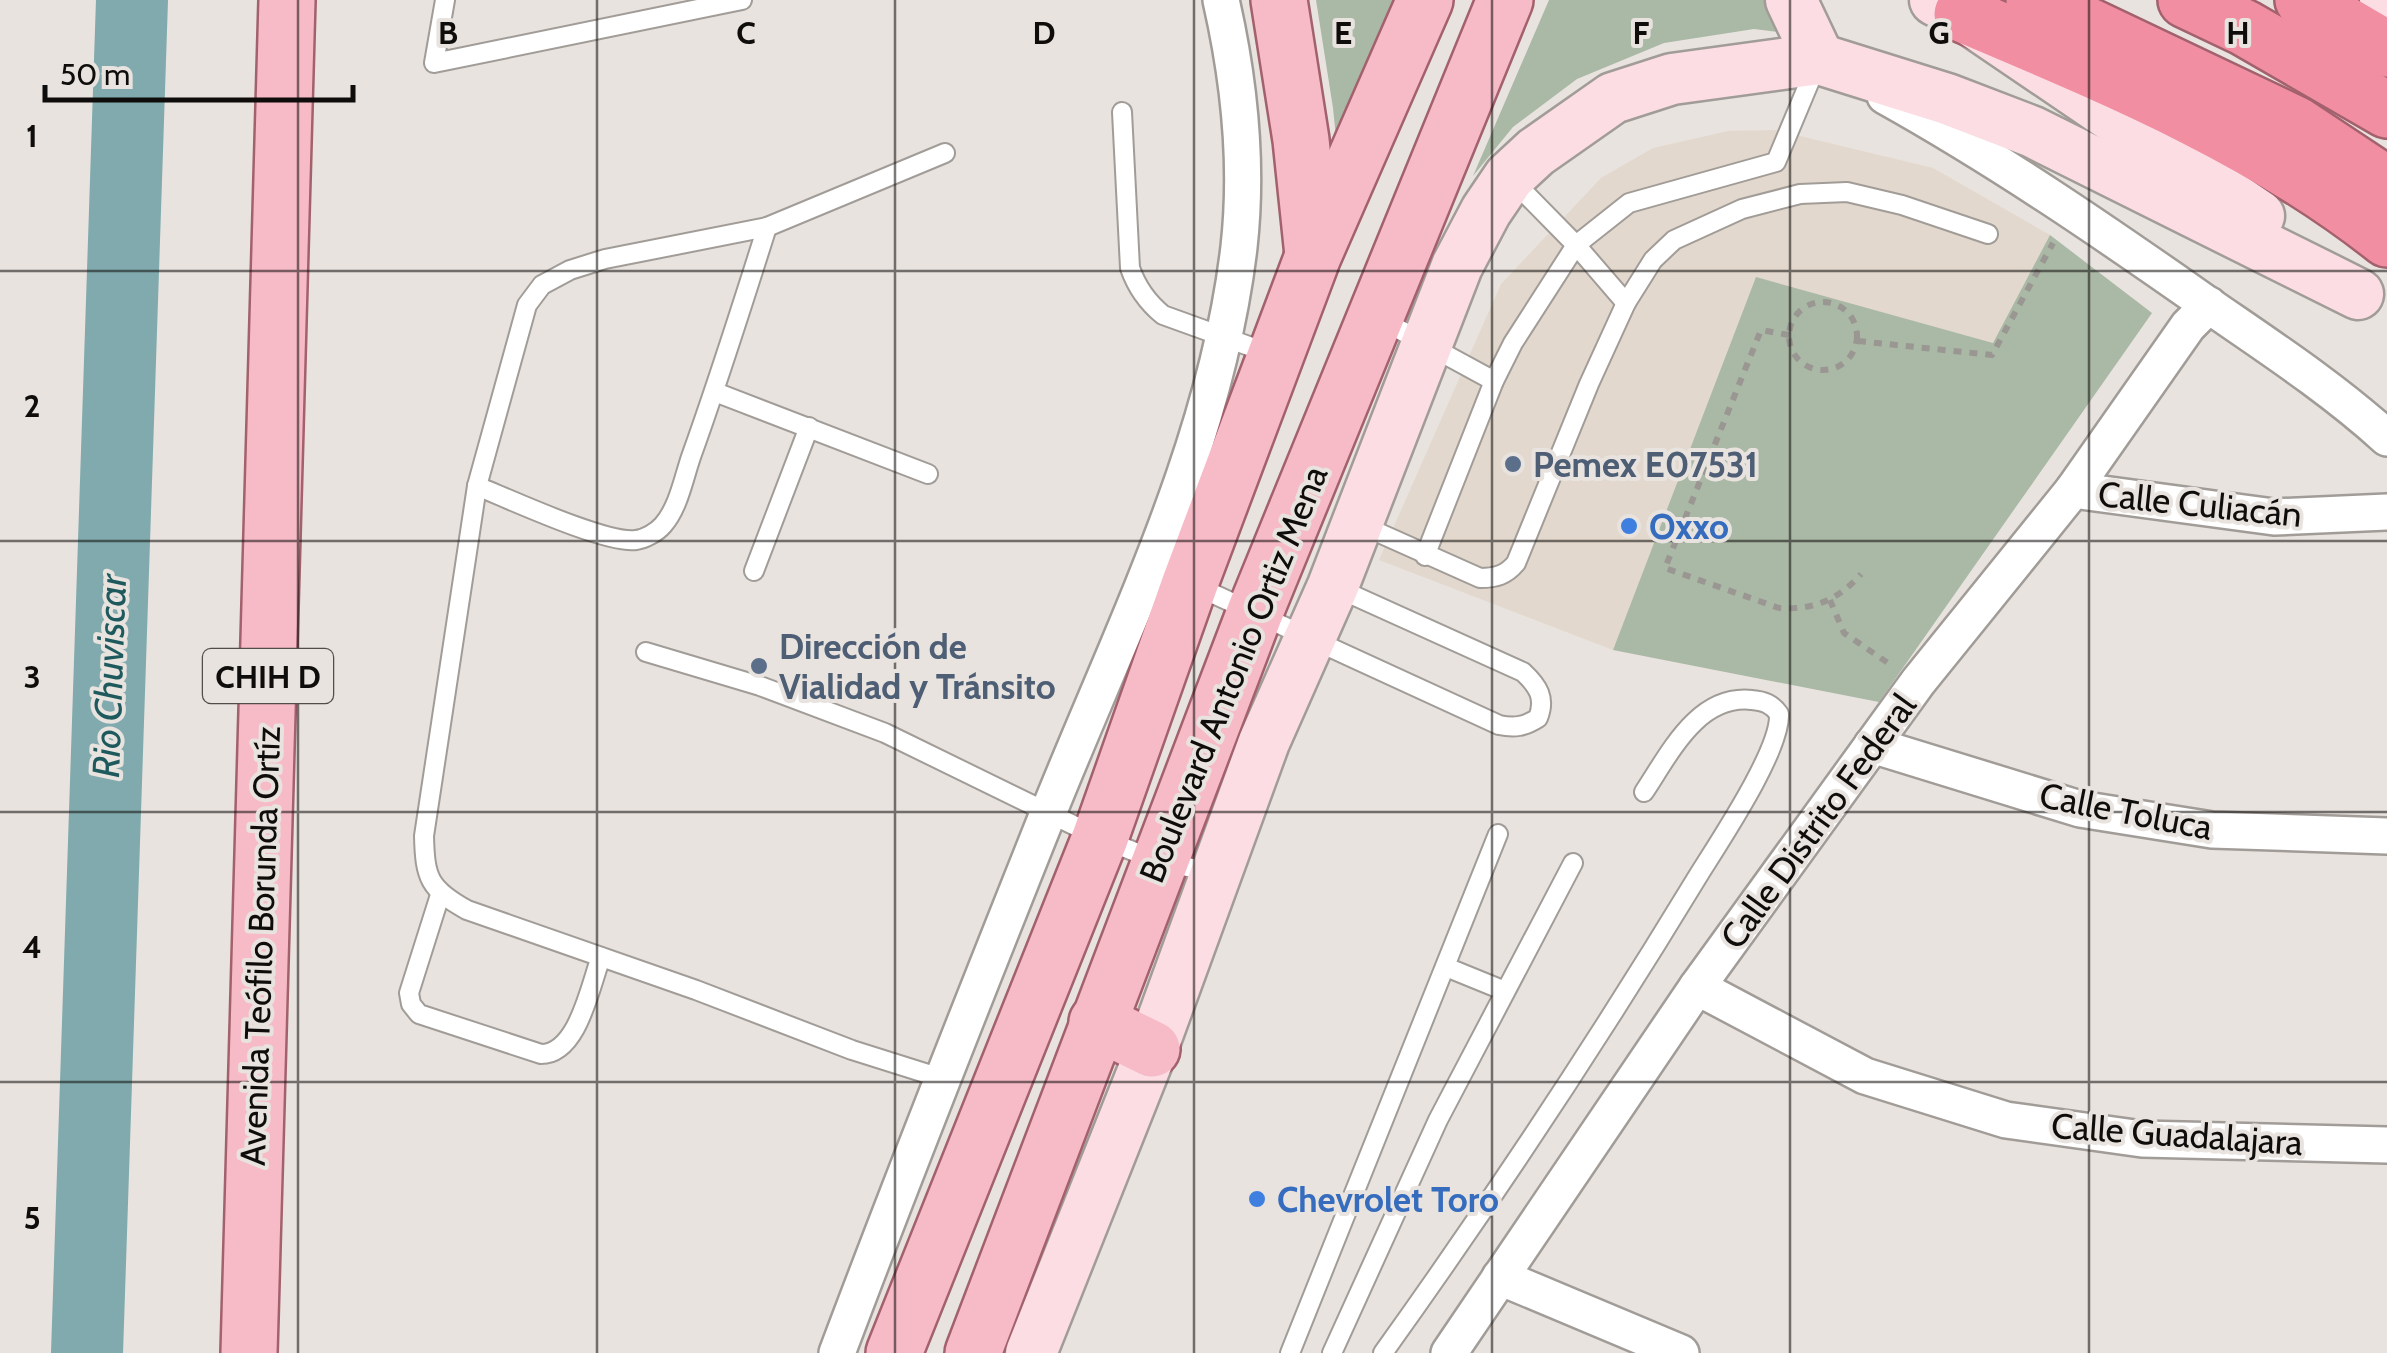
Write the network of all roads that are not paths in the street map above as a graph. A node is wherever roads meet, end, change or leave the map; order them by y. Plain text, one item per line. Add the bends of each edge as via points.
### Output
1 (288, 0) edge
2 (306, 0) edge
3 (445, 0) edge
4 (742, 0) edge
5 (1221, 0) edge
6 (1279, 0) edge
7 (1425, 0) edge
8 (1504, 0) edge
9 (1791, 0) edge
10 (2034, 0) edge
11 (2186, 0) edge
12 (2303, 0) edge
13 (1949, 7) edge
14 (2387, 49) edge
15 (1818, 59) junction
16 (2387, 110) edge
17 (1122, 112) dead end
18 (282, 145) junction
19 (945, 152) dead end
20 (1509, 177) junction
21 (2387, 185) edge
22 (767, 228) junction
23 (1988, 234) dead end
24 (2387, 239) edge
25 (1576, 245) junction
26 (1313, 256) junction
27 (1626, 303) junction
28 (2208, 305) junction
29 (2372, 307) edge
30 (1377, 317) junction
31 (1222, 338) junction
32 (1427, 343) junction
33 (1278, 356) junction
34 (1494, 381) junction
35 (715, 392) junction
36 (809, 427) junction
37 (2387, 438) edge
38 (928, 474) dead end
39 (476, 486) junction
40 (2073, 490) junction
41 (2387, 512) edge
42 (1356, 523) junction
43 (1426, 556) junction
44 (754, 570) dead end
45 (1170, 574) junction
46 (1333, 586) junction
47 (1254, 612) junction
48 (1310, 638) junction
49 (646, 652) dead end
50 (1872, 745) junction
51 (1644, 792) dead end
52 (1049, 812) junction
53 (1498, 834) dead end
54 (2387, 836) edge
55 (1100, 838) junction
56 (1158, 861) junction
57 (1573, 863) dead end
58 (1216, 873) junction
59 (440, 895) junction
60 (601, 957) junction
61 (1446, 967) junction
62 (1697, 987) junction
63 (1505, 991) junction
64 (1097, 1022) junction
65 (1152, 1049) junction
66 (944, 1080) junction
67 (2387, 1145) edge
68 (1500, 1277) junction
69 (249, 1353) edge
70 (837, 1353) edge
71 (894, 1353) edge
72 (973, 1353) edge
73 (1031, 1353) edge
74 (1290, 1353) edge
75 (1332, 1353) edge
76 (1383, 1353) edge
77 (1450, 1353) edge
78 (1681, 1353) edge

1 - 18 main road, Avenida Teófilo Borunda Ortíz / CHIH D
2 - 18 main road
3 - 4 lane via 434,62
5 - 31 street via 1234,58 1242,175 1239,248
6 - 26 main road
7 - 26 main road, Boulevard Antonio Ortiz Mena
8 - 30 main road, Boulevard Antonio Ortiz Mena
9 - 15 street
10 - 21 highway via 2294,124
11 - 16 highway
12 - 14 highway
13 - 24 highway via 2136,88 2267,156
13 - 29 street via 2190,166
15 - 20 street, Boulevard Antonio Ortiz Mena via 1672,78 1612,98
15 - 25 lane via 1776,162 1629,204
15 - 28 street via 1980,149
15 - 29 street via 2033,132
17 - 31 lane via 1136,283 1163,315
18 - 69 main road, Avenida Teófilo Borunda Ortíz / CHIH D
19 - 22 lane
20 - 25 lane
20 - 32 street, Boulevard Antonio Ortiz Mena via 1457,266
22 - 35 lane
22 - 39 lane via 605,259 542,285 527,304
23 - 27 lane via 1848,192 1800,194 1742,209 1674,240
25 - 27 lane
25 - 34 lane
26 - 33 main road, Boulevard Antonio Ortiz Mena
27 - 43 lane via 1516,563 1500,576 1480,578
28 - 37 street
28 - 40 street, Calle Distrito Federal
30 - 32 lane
30 - 47 main road, Boulevard Antonio Ortiz Mena
31 - 33 lane
31 - 45 street
32 - 34 lane
32 - 42 street, Boulevard Antonio Ortiz Mena
33 - 45 main road, Boulevard Antonio Ortiz Mena
34 - 43 lane
35 - 36 lane
35 - 39 lane via 674,504 651,534 615,537
36 - 38 lane
36 - 44 lane
39 - 59 lane via 424,836 428,876
40 - 41 street, Calle Culiacán via 2274,517
40 - 50 street, Calle Distrito Federal
42 - 43 lane
42 - 46 street, Boulevard Antonio Ortiz Mena
45 - 47 lane
45 - 52 street
45 - 55 main road, Boulevard Antonio Ortiz Mena
46 - 48 street, Boulevard Antonio Ortiz Mena
46 - 48 lane via 1523,672 1542,699 1538,718 1513,728 1499,725
47 - 48 lane
47 - 56 main road, Boulevard Antonio Ortiz Mena
48 - 58 street, Boulevard Antonio Ortiz Mena
49 - 52 lane via 884,733
50 - 54 street, Calle Toluca via 2080,810 2212,830
50 - 62 street, Calle Distrito Federal
51 - 76 lane via 1692,726 1720,702 1760,700 1779,714 1776,738 1728,828 1622,1003
52 - 55 lane
52 - 66 street
53 - 61 lane
55 - 56 lane
55 - 71 main road, Boulevard Antonio Ortiz Mena
56 - 58 lane
56 - 64 main road, Boulevard Antonio Ortiz Mena
57 - 63 lane
58 - 65 street, Boulevard Antonio Ortiz Mena
59 - 60 lane
59 - 60 lane via 409,993 419,1014 551,1054 573,1034
60 - 66 lane
61 - 63 lane
61 - 74 lane
62 - 67 street, Calle Guadalajara via 1865,1076 2006,1120 2142,1139
62 - 68 street, Calle Distrito Federal
63 - 75 lane
64 - 65 main road
64 - 72 main road, Boulevard Antonio Ortiz Mena
65 - 73 street, Boulevard Antonio Ortiz Mena
66 - 70 street
68 - 77 street, Calle Distrito Federal
68 - 78 street

